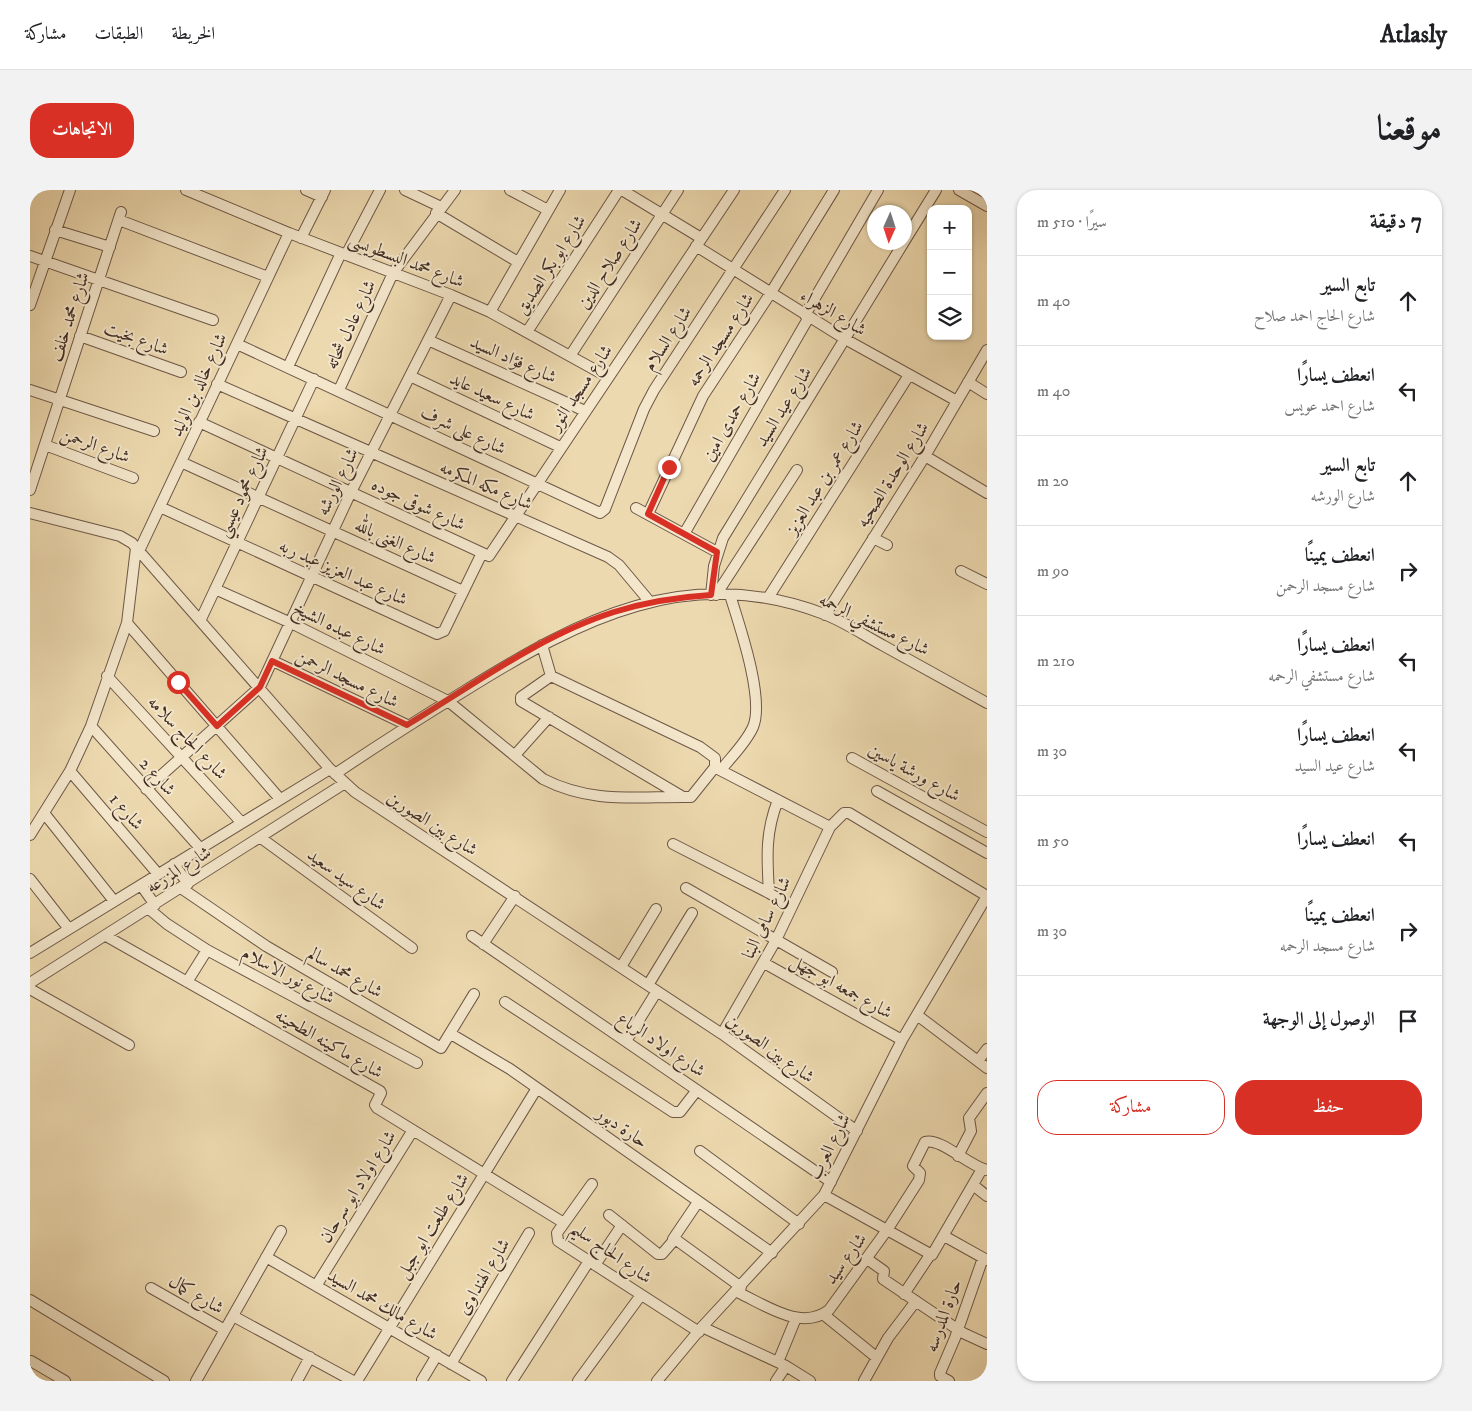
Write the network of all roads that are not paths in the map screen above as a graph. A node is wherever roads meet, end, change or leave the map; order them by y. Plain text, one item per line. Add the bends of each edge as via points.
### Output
1 (70, 190) edge
2 (186, 190) edge
3 (306, 190) edge
4 (380, 190) edge
5 (405, 190) edge
6 (455, 190) edge
7 (510, 190) edge
8 (560, 190) edge
9 (620, 190) edge
10 (678, 190) edge
11 (734, 190) edge
12 (785, 190) edge
13 (834, 190) edge
14 (878, 190) edge
15 (936, 190) edge
16 (959, 190) edge
17 (323, 193) edge
18 (987, 206) edge
19 (439, 210) junction
20 (548, 210) junction
21 (662, 214) junction
22 (912, 229) edge
23 (55, 230) junction
24 (289, 233) junction
25 (301, 238) junction
26 (699, 242) junction
27 (110, 247) junction
28 (899, 250) edge
29 (344, 254) junction
30 (30, 256) edge
31 (45, 261) junction
32 (518, 262) junction
33 (732, 270) junction
34 (393, 273) junction
35 (268, 277) junction
36 (99, 280) junction
37 (770, 294) junction
38 (451, 295) junction
39 (30, 305) edge
40 (490, 312) junction
41 (807, 316) junction
42 (213, 320) dead end
43 (527, 332) junction
44 (80, 336) junction
45 (845, 339) junction
46 (428, 340) junction
47 (237, 344) junction
48 (987, 350) edge
49 (570, 356) junction
50 (288, 367) junction
51 (181, 372) dead end
52 (910, 375) junction
53 (410, 376) junction
54 (608, 377) junction
55 (314, 379) junction
56 (968, 382) junction
57 (218, 384) junction
58 (30, 390) edge
59 (339, 390) junction
60 (987, 394) edge
61 (60, 400) junction
62 (957, 401) junction
63 (585, 411) junction
64 (390, 414) junction
65 (295, 419) junction
66 (199, 422) junction
67 (154, 432) dead end
68 (45, 445) junction
69 (560, 447) junction
70 (370, 453) junction
71 (925, 456) junction
72 (276, 458) junction
73 (181, 462) junction
74 (797, 470) dead end
75 (134, 478) dead end
76 (536, 483) junction
77 (985, 488) edge
78 (30, 490) edge
79 (351, 492) junction
80 (258, 497) junction
81 (160, 507) junction
82 (636, 508) dead end
83 (30, 512) edge
84 (597, 513) joint
85 (648, 514) junction
86 (516, 516) junction
87 (333, 532) junction
88 (684, 534) junction
89 (873, 538) junction
90 (237, 542) junction
91 (886, 545) dead end
92 (138, 550) junction
93 (717, 552) junction
94 (485, 554) junction
95 (962, 571) dead end
96 (312, 576) junction
97 (987, 583) edge
98 (215, 589) junction
99 (463, 591) junction
100 (713, 595) junction
101 (730, 595) junction
102 (768, 598) junction
103 (650, 602) junction
104 (825, 615) junction
105 (201, 619) junction
106 (127, 623) junction
107 (291, 623) junction
108 (435, 632) joint
109 (542, 645) junction
110 (272, 661) junction
111 (107, 676) junction
112 (551, 676) junction
113 (260, 687) junction
114 (448, 701) junction
115 (987, 703) edge
116 (550, 716) junction
117 (407, 725) junction
118 (91, 726) junction
119 (217, 726) junction
120 (515, 756) junction
121 (182, 757) junction
122 (852, 758) dead end
123 (718, 769) junction
124 (70, 771) junction
125 (333, 771) junction
126 (345, 783) junction
127 (146, 789) junction
128 (878, 791) dead end
129 (683, 797) junction
130 (280, 799) junction
131 (778, 800) junction
132 (44, 813) junction
133 (242, 823) junction
134 (830, 827) junction
135 (987, 832) edge
136 (30, 835) edge
137 (261, 838) junction
138 (673, 844) dead end
139 (200, 848) junction
140 (987, 853) edge
141 (174, 864) junction
142 (158, 874) junction
143 (30, 879) edge
144 (141, 885) junction
145 (184, 886) junction
146 (686, 888) dead end
147 (769, 893) junction
148 (515, 896) junction
149 (987, 896) edge
150 (114, 901) junction
151 (791, 906) junction
152 (152, 907) junction
153 (656, 909) dead end
154 (692, 913) dead end
155 (69, 929) junction
156 (106, 936) junction
157 (472, 936) dead end
158 (776, 940) junction
159 (484, 944) junction
160 (412, 948) dead end
161 (208, 950) junction
162 (30, 953) edge
163 (764, 964) junction
164 (621, 967) junction
165 (832, 972) dead end
166 (187, 982) junction
167 (30, 983) edge
168 (648, 985) junction
169 (30, 989) edge
170 (657, 991) junction
171 (474, 994) dead end
172 (505, 1002) dead end
173 (916, 1015) junction
174 (451, 1034) junction
175 (722, 1034) junction
176 (902, 1040) junction
177 (626, 1041) junction
178 (129, 1045) dead end
179 (987, 1049) edge
180 (978, 1061) junction
181 (417, 1063) dead end
182 (987, 1068) edge
183 (537, 1088) junction
184 (697, 1090) junction
185 (987, 1093) edge
186 (412, 1130) junction
187 (857, 1131) junction
188 (700, 1151) dead end
189 (958, 1156) junction
190 (984, 1169) edge
191 (484, 1174) junction
192 (831, 1182) junction
193 (592, 1184) dead end
194 (973, 1185) junction
195 (824, 1195) junction
196 (987, 1196) edge
197 (698, 1202) junction
198 (609, 1215) dead end
199 (564, 1223) junction
200 (800, 1224) junction
201 (622, 1225) junction
202 (887, 1230) junction
203 (281, 1231) dead end
204 (530, 1233) dead end
205 (944, 1236) junction
206 (673, 1239) junction
207 (772, 1253) junction
208 (929, 1254) junction
209 (266, 1258) junction
210 (867, 1259) junction
211 (985, 1259) edge
212 (592, 1263) junction
213 (316, 1286) junction
214 (151, 1288) dead end
215 (739, 1289) junction
216 (641, 1294) junction
217 (904, 1294) junction
218 (30, 1300) edge
219 (916, 1302) junction
220 (823, 1314) junction
221 (233, 1316) junction
222 (796, 1318) junction
223 (390, 1328) junction
224 (700, 1329) junction
225 (958, 1329) junction
226 (225, 1330) junction
227 (987, 1344) edge
228 (436, 1355) junction
229 (310, 1357) junction
230 (876, 1357) junction
231 (32, 1360) edge
232 (451, 1364) junction
233 (782, 1364) junction
234 (422, 1380) edge
235 (65, 1381) edge
236 (164, 1381) edge
237 (196, 1381) edge
238 (297, 1381) edge
239 (353, 1381) edge
240 (357, 1381) edge
241 (481, 1381) edge
242 (512, 1381) edge
243 (578, 1381) edge
244 (657, 1381) edge
245 (776, 1381) edge
246 (810, 1381) edge
247 (864, 1381) edge
248 (949, 1381) edge

1 - 23 street
2 - 24 street, شارع محمد البسطويسى
3 - 17 street
4 - 29 street
5 - 19 street
6 - 19 street, شارع عادل شحاته
7 - 20 street
8 - 20 street
9 - 21 street, شارع الزهراء
9 - 43 street, شارع ابو بكر الصديق
10 - 21 street, شارع صلاح الدين
11 - 26 street, شارع مسجد النور
12 - 33 street, شارع السلام
13 - 37 street, شارع مسجد الرحمه
14 - 41 street
15 - 22 street, شارع عيد السيد
16 - 18 street
17 - 25 street
19 - 32 street
19 - 34 street, شارع عادل شحاته
20 - 32 street
21 - 26 street, شارع الزهراء
21 - 49 street, شارع صلاح الدين
23 - 27 street
23 - 31 street
24 - 25 street, شارع محمد البسطويسى
24 - 35 street, شارع خالد بن الوليد
25 - 29 street, شارع محمد البسطويسى
26 - 33 street, شارع الزهراء
26 - 54 street, شارع مسجد النور
27 - 35 street, شارع محمد خلف via 120,216
27 - 36 street, شارع محمد خلف
28 - 45 street, شارع عيد السيد
29 - 34 street, شارع محمد البسطويسى
29 - 50 street
30 - 31 street
31 - 36 street
31 - 39 street
32 - 40 street
33 - 37 street, شارع الزهراء
33 - 84 street, شارع السلام via 654,390 605,509
34 - 38 street, شارع محمد البسطويسى
34 - 59 street, شارع عادل شحاته
35 - 47 street, شارع خالد بن الوليد
36 - 42 street
36 - 44 street, شارع محمد خلف
37 - 41 street, شارع الزهراء
37 - 85 street, شارع مسجد الرحمه via 703,396
38 - 40 street, شارع محمد البسطويسى
38 - 46 street, شارع الورشه
40 - 43 street, شارع محمد البسطويسى
41 - 45 street, شارع الزهراء
41 - 88 street, شارع حمدى امين
43 - 49 street, شارع محمد البسطويسى
44 - 51 street, شارع بخيت
44 - 61 street, شارع محمد خلف
45 - 52 street, شارع الزهراء
45 - 93 street, شارع عيد السيد
46 - 53 street, شارع الورشه
46 - 63 street, شارع فؤاد السيد
47 - 50 street, شارع على شرف
47 - 57 street, شارع خالد بن الوليد
48 - 56 street, شارع الوحدة الصحيه
49 - 54 street, شارع محمد البسطويسى
50 - 55 street, شارع على شرف
52 - 62 street, شارع الزهراء
52 - 102 street, شارع عمر بن عبد العزيز
53 - 64 street, شارع الورشه
53 - 69 street, شارع سعيد عايد
54 - 63 street, شارع مسجد النور
55 - 59 street, شارع على شرف
55 - 65 street, شارع محمود عيسي
56 - 60 street
56 - 62 street, شارع الوحدة الصحيه
57 - 65 street, شارع مكه المكرمه
57 - 66 street, شارع خالد بن الوليد
58 - 61 street
59 - 64 street, شارع على شرف
61 - 67 street
61 - 68 street, شارع محمد خلف
62 - 71 street, شارع الوحدة الصحيه
63 - 69 street, شارع مسجد النور
64 - 70 street, شارع الورشه
64 - 76 street, شارع على شرف
65 - 70 street, شارع مكه المكرمه
65 - 72 street, شارع محمود عيسي
66 - 72 street, شارع شوقى جوده
66 - 73 street, شارع خالد بن الوليد
68 - 75 street, شارع الرحمن
68 - 78 street, شارع محمد خلف
69 - 76 street, شارع مسجد النور
70 - 79 street, شارع الورشه
70 - 86 street, شارع مكه المكرمه
71 - 77 street
71 - 89 street, شارع الوحدة الصحيه
72 - 79 street, شارع شوقى جوده
72 - 80 street, شارع محمود عيسي
73 - 80 street, شارع الغنى بالله
73 - 81 street, شارع خالد بن الوليد
74 - 100 street
76 - 84 street, شارع على شرف
76 - 86 street, شارع مسجد النور
79 - 87 street, شارع الورشه
79 - 94 street, شارع شوقى جوده
80 - 87 street, شارع الغنى بالله
80 - 90 street, شارع محمود عيسي
81 - 90 street, شارع عبد العزيز عبد ربه
81 - 92 street, شارع خالد بن الوليد
82 - 85 street
83 - 92 street, شارع بين الصورين via 120,536
85 - 88 street
86 - 94 street, شارع مسجد النور via 491,555
86 - 103 street, شارع مكه المكرمه via 614,560
87 - 96 street, شارع الورشه
87 - 99 street, شارع الغنى بالله
88 - 93 street
89 - 91 street
89 - 104 street, شارع الوحدة الصحيه
90 - 96 street, شارع عبد العزيز عبد ربه
90 - 98 street, شارع محمود عيسي
92 - 105 street, شارع بين الصورين
92 - 106 street, شارع خالد بن الوليد
93 - 100 street, شارع عيد السيد
94 - 99 street, شارع مسجد النور
95 - 97 street
96 - 107 street, شارع الورشه
96 - 108 street, شارع عبد العزيز عبد ربه
98 - 105 street, شارع محمود عيسي
98 - 107 street, شارع عبده الشيخ
99 - 108 street, شارع مسجد النور via 444,631 440,634
100 - 101 street, شارع مستشفي الرحمه
100 - 103 street, شارع مستشفي الرحمه
101 - 102 street, شارع مستشفي الرحمه
101 - 123 street via 742,634 757,708 748,736
102 - 104 street, شارع مستشفي الرحمه
103 - 109 street, شارع مستشفي الرحمه via 576,626
104 - 115 street, شارع مستشفي الرحمه
105 - 113 street, شارع بين الصورين
106 - 111 street, شارع خالد بن الوليد
106 - 119 street
107 - 110 street, شارع الورشه
107 - 114 street, شارع عبده الشيخ
109 - 112 street
109 - 114 street, شارع مستشفي الرحمه
110 - 113 street, شارع الورشه
110 - 117 street, شارع مسجد الرحمن
111 - 118 street, شارع خالد بن الوليد
111 - 121 street, شارع الحاج سلامه
112 - 116 street via 521,699
112 - 123 street via 700,747 715,758
113 - 119 street
113 - 125 street, شارع بين الصورين
114 - 117 street, شارع مستشفي الرحمه
114 - 120 street, شارع عبده الشيخ
116 - 120 street
116 - 129 street
117 - 125 street, شارع مستشفي الرحمه
118 - 124 street, شارع خالد بن الوليد
118 - 127 street, شارع 2
119 - 121 street
119 - 130 street
120 - 129 street, شارع عبده الشيخ via 543,779 590,796
121 - 127 street
121 - 133 street, شارع الحاج سلامه
122 - 135 street, شارع ورشة ياسين
123 - 129 street via 691,797
123 - 131 street
124 - 132 street, شارع خالد بن الوليد
124 - 142 street, شارع 1
125 - 126 street, شارع بين الصورين
125 - 130 street, شارع المزرعه
126 - 137 street, شارع المزرعه
126 - 148 street, شارع بين الصورين via 366,800
127 - 139 street, شارع 2
128 - 140 street
130 - 133 street, شارع المزرعه
131 - 134 street
131 - 147 street via 770,820 767,841
132 - 136 street, شارع خالد بن الوليد
132 - 150 street
133 - 139 street, شارع المزرعه
134 - 149 street, شارع سامى البنا via 839,816 849,813
134 - 151 street, شارع سامى البنا
137 - 145 street, شارع المزرعه
137 - 160 street, شارع سيد سعيد
138 - 147 street
139 - 141 street, شارع المزرعه
141 - 142 street, شارع المزرعه
141 - 145 street
142 - 144 street, شارع المزرعه
143 - 155 street
144 - 150 street, شارع المزرعه
144 - 152 street, شارع نور الاسلام
145 - 152 street, شارع المزرعه
145 - 174 street, شارع محمد سالم via 266,946 441,1048
146 - 158 street
147 - 151 street
148 - 159 street
148 - 164 street, شارع بين الصورين
149 - 173 street, شارع العرب
150 - 155 street, شارع المزرعه
151 - 158 street, شارع سامى البنا
152 - 156 street, شارع المزرعه
152 - 161 street, شارع نور الاسلام via 167,924
153 - 164 street
154 - 168 street
155 - 162 street, شارع المزرعه
156 - 166 street, شارع ماكينه الطحينه
156 - 167 street, شارع المزرعه
157 - 159 street, شارع اولاد الرباع
158 - 163 street, شارع سامى البنا
158 - 165 street
159 - 177 street, شارع اولاد الرباع
161 - 166 street
161 - 181 street, شارع نور الاسلام
163 - 175 street, شارع سامى البنا
163 - 176 street, شارع جمعه ابو جهل
164 - 168 street, شارع بين الصورين
166 - 186 street, شارع ماكينه الطحينه via 380,1091 377,1108
168 - 170 street, شارع بين الصورين
169 - 178 street
170 - 175 street, شارع بين الصورين
170 - 177 street
171 - 174 street, شارع محمد سالم
172 - 184 street via 673,1112 680,1112
173 - 176 street, شارع العرب
173 - 180 street
174 - 183 street, حارة دبور
175 - 187 street, شارع بين الصورين
176 - 187 street, شارع العرب
177 - 184 street, شارع اولاد الرباع
179 - 180 street
180 - 182 street
183 - 191 street, شارع طلعت ابو جبل
183 - 197 street, حارة دبور
184 - 192 street, شارع اولاد الرباع
185 - 189 street via 969,1118 971,1131
186 - 191 street, شارع ماكينه الطحينه
186 - 213 street, شارع اولاد ابو سرحان
187 - 192 street, شارع العرب
188 - 200 street
189 - 190 street
189 - 202 street, شارع سيد via 934,1141 925,1142 913,1166 920,1173 919,1180
190 - 194 street
191 - 199 street, شارع ماكينه الطحينه
191 - 223 street, شارع طلعت ابو جبل
192 - 195 street, شارع العرب
193 - 199 street, شارع الحاج سليم
194 - 196 street
194 - 205 street
195 - 200 street, شارع العرب
195 - 202 street
197 - 206 street
197 - 207 street, حارة دبور
198 - 201 street
199 - 212 street, شارع الحاج سليم via 556,1238
200 - 207 street, شارع العرب
201 - 206 street via 658,1254 662,1254
201 - 212 street
202 - 208 street
202 - 210 street, شارع سيد
203 - 209 street
204 - 232 street, شارع الهنداوى
205 - 208 street via 935,1252
205 - 211 street
206 - 215 street
207 - 215 street, شارع العرب
208 - 217 street
209 - 213 street, شارع مالك محمد السيد
209 - 221 street
210 - 217 street via 884,1271 883,1279
210 - 220 street, شارع سيد
211 - 225 street, حارة المدرسه
212 - 216 street, شارع الحاج سليم
212 - 242 street
213 - 223 street, شارع مالك محمد السيد
214 - 226 street, شارع كمال
215 - 222 street
215 - 224 street, شارع العرب
216 - 224 street, شارع الحاج سليم
216 - 243 street
217 - 219 street
218 - 236 street
219 - 225 street
219 - 230 street
220 - 222 street via 809,1320
220 - 230 street
221 - 226 street
221 - 229 street
222 - 233 street
223 - 228 street, شارع مالك محمد السيد
223 - 240 street, شارع طلعت ابو جبل
224 - 233 street, شارع الحاج سليم
224 - 244 street, شارع العرب
225 - 227 street
225 - 248 street, حارة المدرسه via 940,1373
226 - 237 street
228 - 232 street, شارع مالك محمد السيد
228 - 234 street
229 - 238 street
229 - 239 street
230 - 247 street
231 - 235 street
232 - 241 street, شارع مالك محمد السيد
233 - 245 street
233 - 246 street, شارع الحاج سليم

